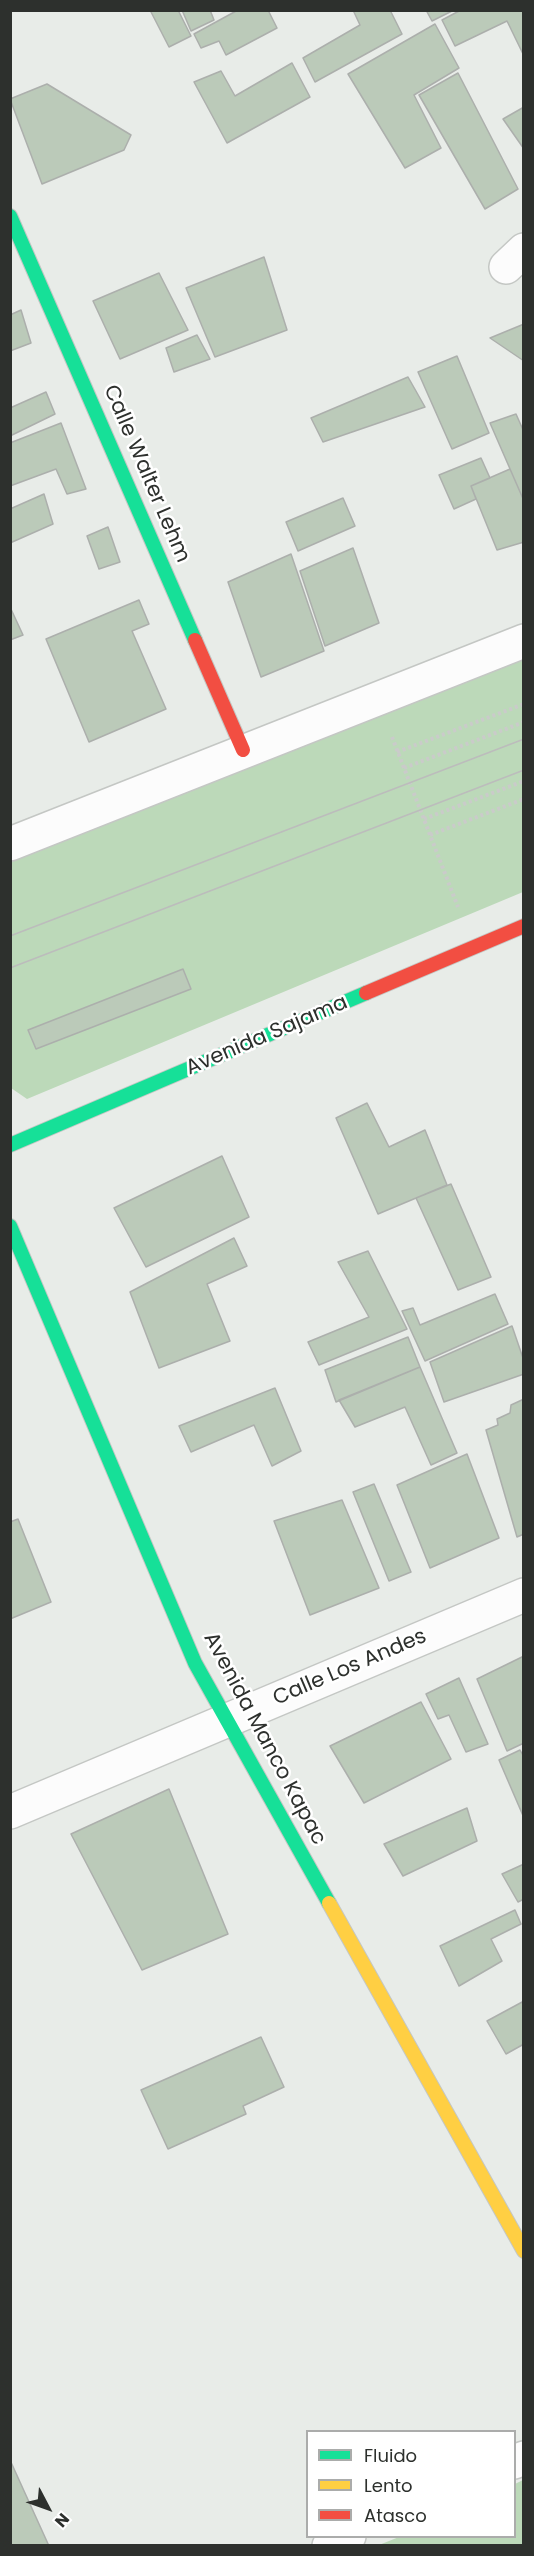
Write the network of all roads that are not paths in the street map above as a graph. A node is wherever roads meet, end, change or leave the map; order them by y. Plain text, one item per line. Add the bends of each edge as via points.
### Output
1 (10, 216) edge
2 (524, 641) edge
3 (243, 750) junction
4 (10, 844) edge
5 (524, 926) edge
6 (10, 1145) edge
7 (10, 1226) edge
8 (524, 1595) edge
9 (226, 1720) junction
10 (10, 1812) edge
11 (524, 2251) edge
12 (345, 2538) edge
13 (329, 2546) edge

1 - 3 street, Calle Walter Lehm
2 - 3 street
3 - 4 street
5 - 6 street, Avenida Sajama
7 - 9 street, Avenida Manco Kapac via 195,1663
8 - 9 street, Calle Los Andes
9 - 10 street, Calle Los Andes
9 - 11 street, Avenida Manco Kapac
12 - 13 street

